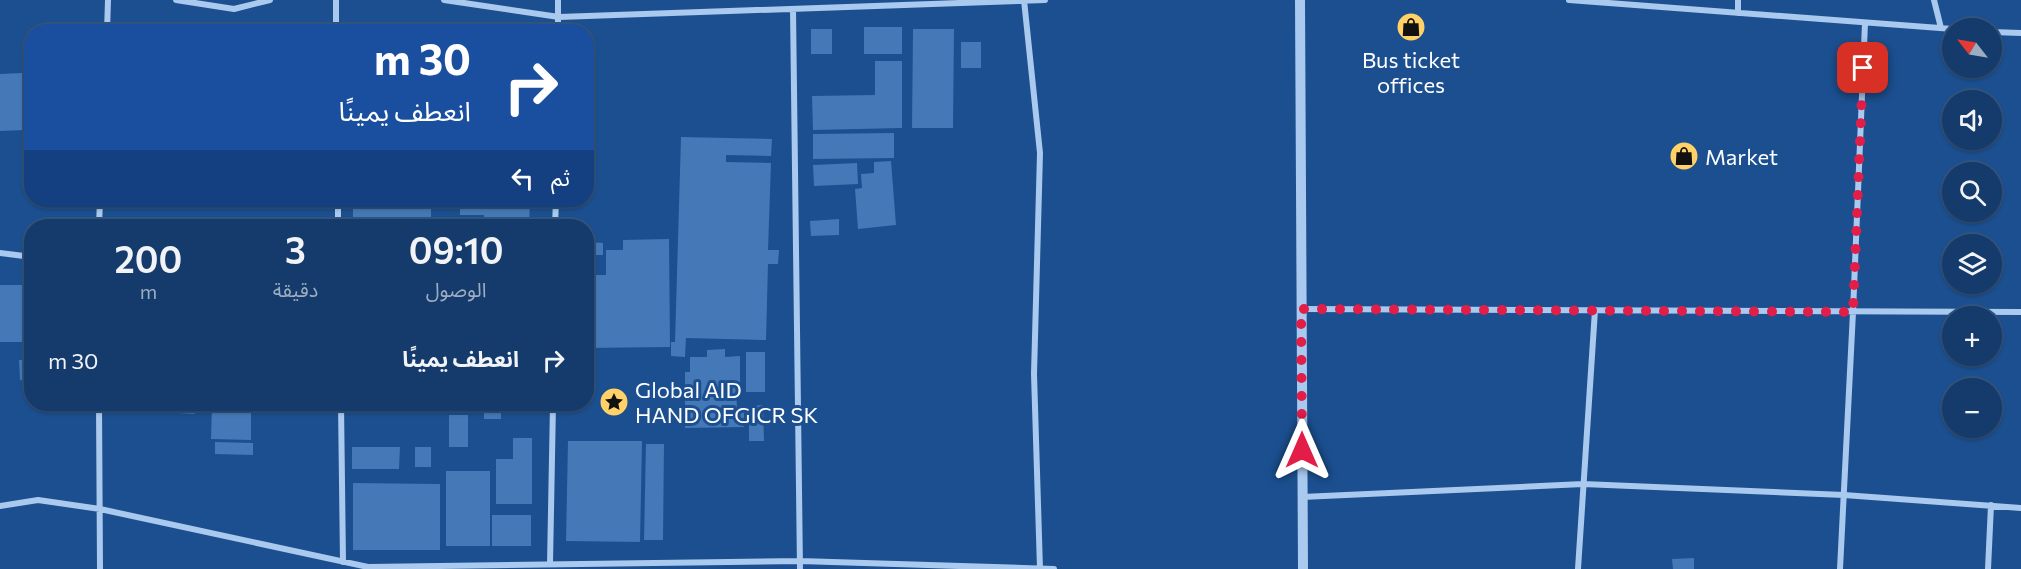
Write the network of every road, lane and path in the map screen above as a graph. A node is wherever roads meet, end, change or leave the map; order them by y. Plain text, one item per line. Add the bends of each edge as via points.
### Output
1 (108, 0) edge
2 (176, 0) edge
3 (270, 0) edge
4 (336, 0) edge
5 (444, 0) edge
6 (558, 0) edge
7 (1045, 0) edge
8 (1300, 0) edge
9 (1569, 0) edge
10 (1738, 0) edge
11 (1934, 0) edge
12 (1024, 1) edge
13 (1612, 2) edge
14 (793, 9) junction
15 (1738, 13) junction
16 (559, 17) junction
17 (1865, 23) junction
18 (107, 24) edge
19 (336, 24) edge
20 (559, 24) edge
21 (1941, 28) joint
22 (2002, 32) edge
23 (2021, 33) edge
24 (0, 253) edge
25 (24, 257) edge
26 (1301, 309) junction
27 (1595, 310) junction
28 (1853, 312) junction
29 (2021, 312) edge
30 (99, 411) edge
31 (341, 411) edge
32 (553, 411) edge
33 (1583, 484) junction
34 (1844, 495) junction
35 (1302, 497) junction
36 (1991, 505) junction
37 (0, 506) edge
38 (2021, 508) edge
39 (100, 509) junction
40 (800, 561) junction
41 (342, 562) junction
42 (550, 564) junction
43 (1040, 568) edge
44 (100, 569) edge
45 (800, 569) edge
46 (1054, 569) edge
47 (1303, 569) edge
48 (1578, 569) edge
49 (1840, 569) edge
50 (1988, 569) edge

1 - 18 street
2 - 3 street via 234,9
4 - 19 street
5 - 16 street
6 - 16 street
7 - 12 street
8 - 26 street
9 - 13 street
10 - 15 street
11 - 21 street
12 - 14 street
12 - 43 street via 1040,153 1034,374
13 - 15 street
14 - 16 street
14 - 40 street
15 - 17 street
16 - 20 street
17 - 21 street
17 - 28 street
22 - 23 street
24 - 25 street
26 - 27 street
26 - 35 street
27 - 28 street
27 - 33 street
28 - 29 street
28 - 34 street
30 - 39 street
31 - 41 street
32 - 42 street
33 - 34 street
33 - 35 street
33 - 48 street
34 - 36 street
34 - 49 street
35 - 47 street
36 - 38 street
36 - 50 street
37 - 39 street via 38,500
39 - 41 street
39 - 44 street
40 - 42 street
40 - 43 street
40 - 45 street
41 - 42 street via 368,567
43 - 46 street

